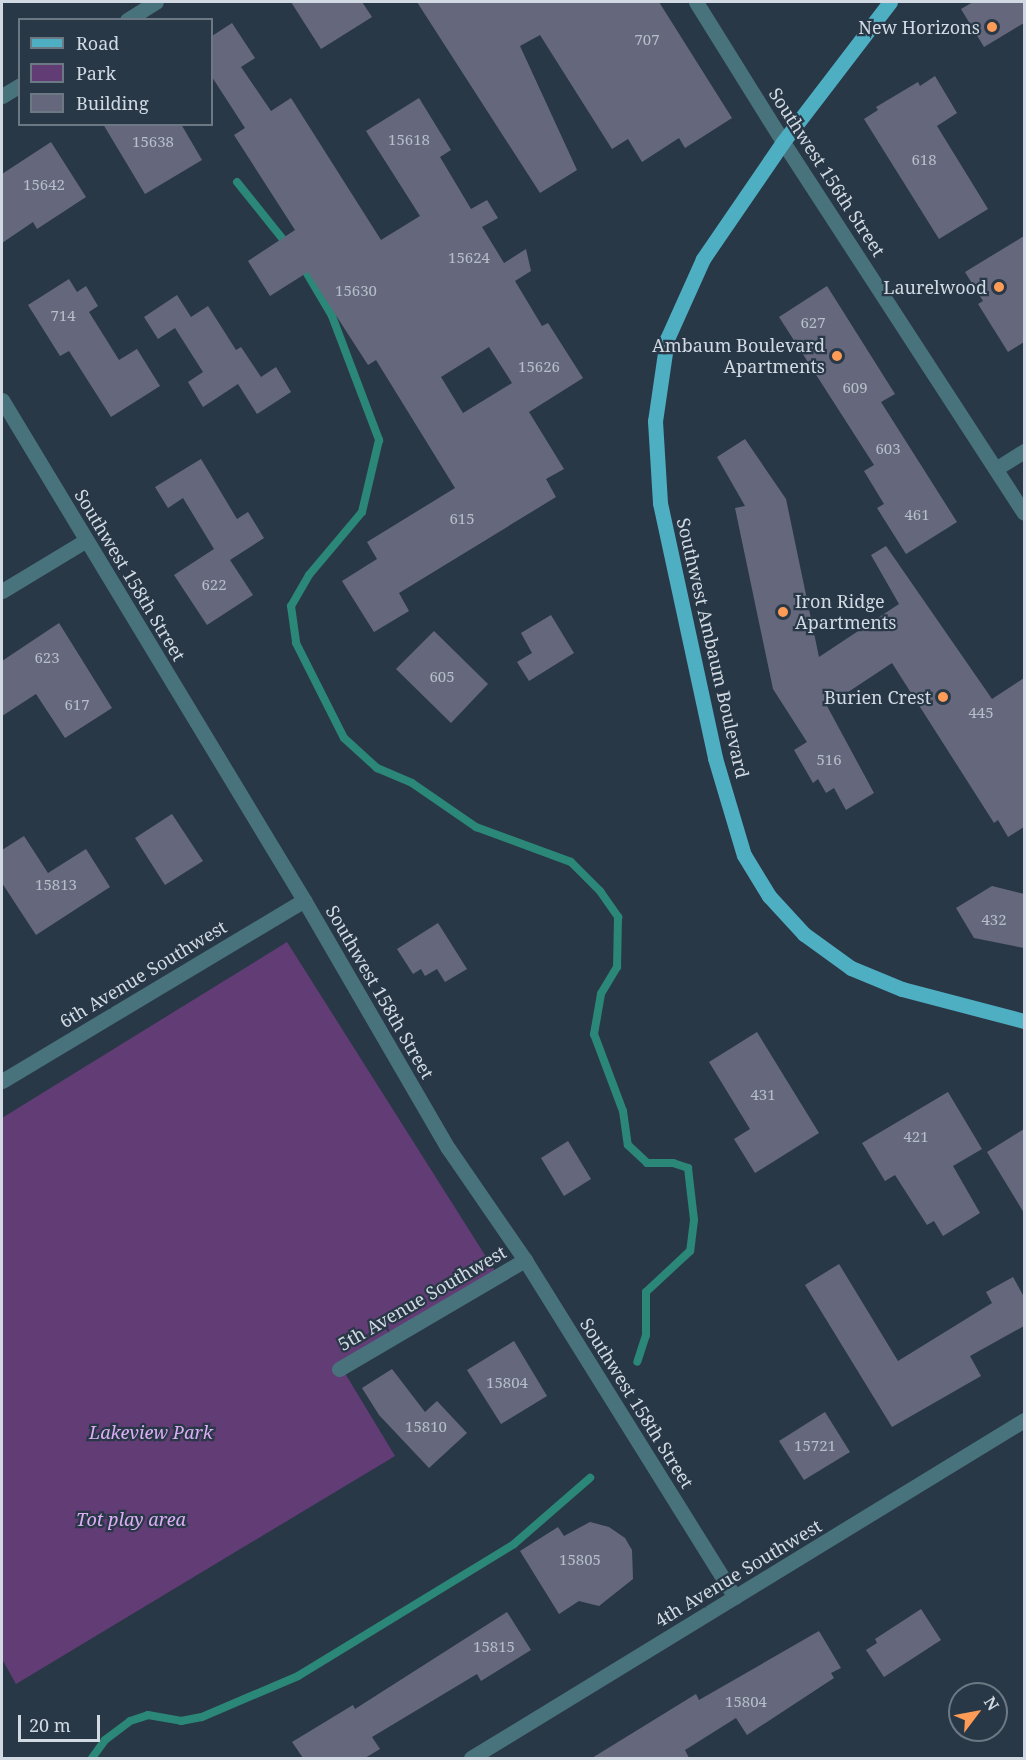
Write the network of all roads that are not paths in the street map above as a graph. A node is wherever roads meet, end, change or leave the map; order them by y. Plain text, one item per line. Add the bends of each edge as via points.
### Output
1 (156, 2) edge
2 (696, 2) edge
3 (890, 2) edge
4 (130, 18) edge
5 (18, 86) edge
6 (2, 96) edge
7 (783, 142) junction
8 (2, 400) edge
9 (1024, 451) edge
10 (997, 468) junction
11 (1024, 513) edge
12 (85, 541) junction
13 (2, 591) edge
14 (304, 900) junction
15 (1024, 1021) edge
16 (2, 1081) edge
17 (525, 1260) junction
18 (339, 1369) dead end
19 (1024, 1420) edge
20 (735, 1597) junction
21 (471, 1758) edge

1 - 4 street
2 - 7 street, Southwest 156th Street
3 - 7 main road, Southwest Ambaum Boulevard
5 - 6 street
7 - 10 street, Southwest 156th Street
7 - 15 main road, Southwest Ambaum Boulevard via 702,259 667,339 655,421 660,503 715,758 744,855 769,896 804,934 851,968 892,985
8 - 12 street, Southwest 158th Street
9 - 10 street
10 - 11 street, Southwest 156th Street
12 - 13 street
12 - 14 street, Southwest 158th Street
14 - 16 street, 6th Avenue Southwest
14 - 17 street, Southwest 158th Street via 448,1148
17 - 18 street, 5th Avenue Southwest
17 - 20 street, Southwest 158th Street
19 - 20 street, 4th Avenue Southwest
20 - 21 street, 4th Avenue Southwest

